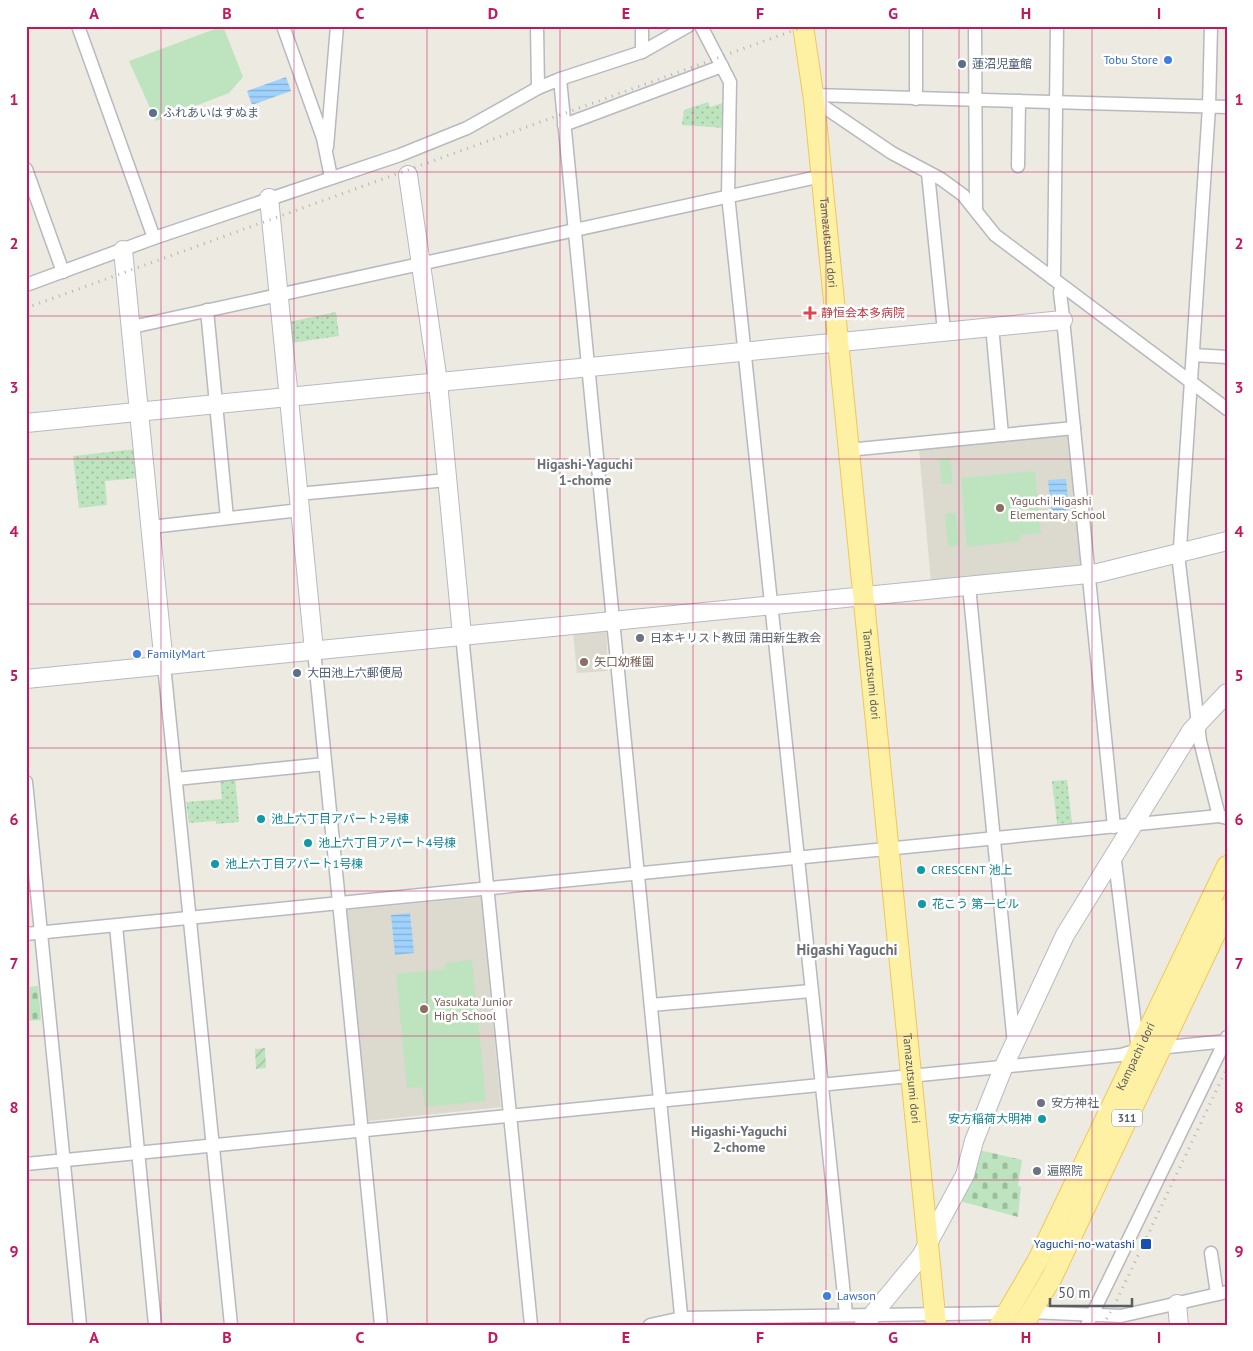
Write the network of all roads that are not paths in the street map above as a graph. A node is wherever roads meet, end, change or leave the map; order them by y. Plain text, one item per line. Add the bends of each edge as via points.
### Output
1 (78, 26) edge
2 (283, 26) edge
3 (336, 26) edge
4 (537, 26) edge
5 (642, 26) edge
6 (688, 26) edge
7 (701, 26) edge
8 (803, 26) edge
9 (916, 26) edge
10 (974, 26) edge
11 (1057, 26) edge
12 (1211, 26) edge
13 (642, 52) junction
14 (722, 66) junction
15 (560, 79) junction
16 (538, 88) junction
17 (814, 97) junction
18 (916, 99) junction
19 (976, 100) junction
20 (1019, 101) junction
21 (1057, 102) junction
22 (1209, 107) junction
23 (1227, 107) edge
24 (564, 124) junction
25 (326, 157) junction
26 (1018, 166) dead end
27 (406, 168) dead end
28 (26, 169) edge
29 (928, 173) junction
30 (822, 176) junction
31 (331, 177) junction
32 (728, 196) junction
33 (269, 198) junction
34 (976, 211) junction
35 (575, 230) junction
36 (154, 238) junction
37 (123, 250) junction
38 (420, 263) junction
39 (63, 272) junction
40 (1052, 278) junction
41 (26, 285) edge
42 (1062, 286) junction
43 (278, 294) junction
44 (207, 310) junction
45 (1063, 320) junction
46 (132, 326) junction
47 (992, 326) junction
48 (944, 331) junction
49 (838, 342) junction
50 (744, 352) junction
51 (1193, 355) junction
52 (1227, 356) edge
53 (589, 367) junction
54 (438, 382) junction
55 (1192, 384) junction
56 (288, 397) junction
57 (216, 405) junction
58 (1227, 409) edge
59 (139, 412) junction
60 (26, 423) edge
61 (1074, 428) junction
62 (1002, 435) junction
63 (848, 450) junction
64 (447, 480) junction
65 (299, 502) junction
66 (227, 518) junction
67 (151, 527) junction
68 (1227, 541) edge
69 (1178, 553) junction
70 (1088, 573) junction
71 (969, 586) junction
72 (863, 596) junction
73 (772, 604) junction
74 (613, 620) junction
75 (462, 635) junction
76 (314, 650) junction
77 (164, 665) junction
78 (26, 679) edge
79 (1227, 693) edge
80 (1198, 725) junction
81 (325, 764) junction
82 (176, 779) junction
83 (26, 782) edge
84 (1223, 817) edge
85 (1132, 825) junction
86 (1114, 827) junction
87 (994, 839) junction
88 (888, 850) junction
89 (1114, 853) junction
90 (797, 858) junction
91 (1226, 867) edge
92 (638, 874) junction
93 (487, 889) junction
94 (338, 903) junction
95 (190, 919) junction
96 (1225, 919) edge
97 (116, 926) junction
98 (41, 933) junction
99 (26, 934) edge
100 (811, 990) junction
101 (651, 1005) junction
102 (1226, 1039) edge
103 (1014, 1044) junction
104 (1161, 1047) junction
105 (1138, 1050) junction
106 (1004, 1066) junction
107 (911, 1075) junction
108 (821, 1084) junction
109 (660, 1100) junction
110 (510, 1115) junction
111 (362, 1130) junction
112 (214, 1144) junction
113 (138, 1152) junction
114 (64, 1159) junction
115 (26, 1164) edge
116 (928, 1241) junction
117 (1211, 1253) dead end
118 (1222, 1293) edge
119 (1177, 1304) junction
120 (846, 1314) junction
121 (877, 1316) edge
122 (935, 1319) edge
123 (1016, 1319) edge
124 (1090, 1320) edge
125 (682, 1322) edge
126 (80, 1325) edge
127 (155, 1325) edge
128 (231, 1325) edge
129 (381, 1325) edge
130 (531, 1325) edge
131 (650, 1325) edge
132 (1179, 1325) edge

1 - 36 street
2 - 25 street
3 - 25 street
4 - 16 street
5 - 13 street
6 - 13 street
7 - 14 street
8 - 17 main road, Tamazutsumi dori
9 - 18 street
10 - 19 street
11 - 21 street
12 - 22 street
13 - 15 street
14 - 24 street
14 - 32 street via 730,82
15 - 16 street
15 - 24 street
16 - 31 street via 466,128 400,155
17 - 18 street
17 - 29 street via 892,153
17 - 30 main road, Tamazutsumi dori
18 - 19 street
19 - 20 street
19 - 34 street
20 - 21 street
20 - 26 street
21 - 22 street
21 - 40 street
22 - 23 street
22 - 51 street
24 - 35 street
25 - 31 street
27 - 38 street
28 - 39 street
29 - 34 street via 963,195
29 - 48 street
30 - 32 street
30 - 49 main road, Tamazutsumi dori
31 - 33 street
32 - 35 street
32 - 50 street
33 - 36 street
33 - 43 street
34 - 40 street via 995,235
35 - 38 street
35 - 53 street
36 - 37 street
37 - 39 street
37 - 46 street
38 - 43 street
38 - 54 street
39 - 41 street
40 - 42 street
42 - 45 street
42 - 55 street
43 - 44 street
43 - 56 street
44 - 46 street
44 - 57 street
45 - 47 street
45 - 61 street
46 - 59 street
47 - 48 street
47 - 62 street
48 - 49 street
49 - 50 street
49 - 63 main road, Tamazutsumi dori
50 - 53 street
50 - 73 street
51 - 52 street
51 - 55 street
53 - 54 street
53 - 74 street
54 - 56 street
54 - 64 street
55 - 58 street
55 - 69 street
56 - 57 street
56 - 65 street
57 - 59 street
57 - 66 street
59 - 60 street
59 - 67 street
61 - 62 street
61 - 70 street
62 - 63 street
63 - 72 main road, Tamazutsumi dori
64 - 65 street
64 - 75 street
65 - 66 street
65 - 76 street
66 - 67 street
67 - 77 street
68 - 69 street
69 - 70 street
69 - 80 street
70 - 71 street
70 - 86 street
71 - 72 street
71 - 87 street
72 - 73 street
72 - 88 main road, Tamazutsumi dori
73 - 74 street
73 - 90 street
74 - 75 street
74 - 92 street
75 - 76 street
75 - 93 street
76 - 77 street
76 - 81 street
77 - 78 street
77 - 82 street
79 - 80 street
80 - 84 street
80 - 85 street
81 - 82 street
81 - 94 street
82 - 95 street
83 - 98 street
84 - 85 street
85 - 86 street
85 - 89 street
86 - 87 street
87 - 88 street
87 - 103 street
88 - 90 street
88 - 107 main road, Tamazutsumi dori
89 - 103 street via 1065,935
89 - 105 street
90 - 92 street
90 - 100 street
91 - 105 main road, Kampachi dori / 311
92 - 93 street
92 - 101 street
93 - 94 street
93 - 110 street
94 - 95 street
94 - 111 street
95 - 97 street
95 - 112 street
96 - 104 main road, Kampachi dori / 311
97 - 98 street
97 - 113 street
98 - 99 street
98 - 114 street
100 - 101 street
100 - 108 street
101 - 109 street
102 - 104 street
102 - 124 street
103 - 106 street
104 - 105 street
104 - 123 main road, Kampachi dori / 311 via 1052,1276
105 - 106 street via 1121,1055
105 - 123 main road, Kampachi dori / 311 via 1038,1260
106 - 107 street
106 - 116 street via 974,1141 965,1175
107 - 108 street
107 - 116 main road, Tamazutsumi dori
108 - 109 street
108 - 120 street
109 - 110 street
109 - 125 street
110 - 111 street
110 - 130 street
111 - 112 street
111 - 129 street
112 - 113 street
112 - 128 street
113 - 114 street
113 - 127 street
114 - 115 street
114 - 126 street
116 - 121 street via 921,1256
116 - 122 main road, Tamazutsumi dori
117 - 118 street
118 - 119 street
119 - 124 street
119 - 132 street
120 - 121 street
120 - 125 street
121 - 122 street
122 - 123 street
123 - 124 street
125 - 131 street

